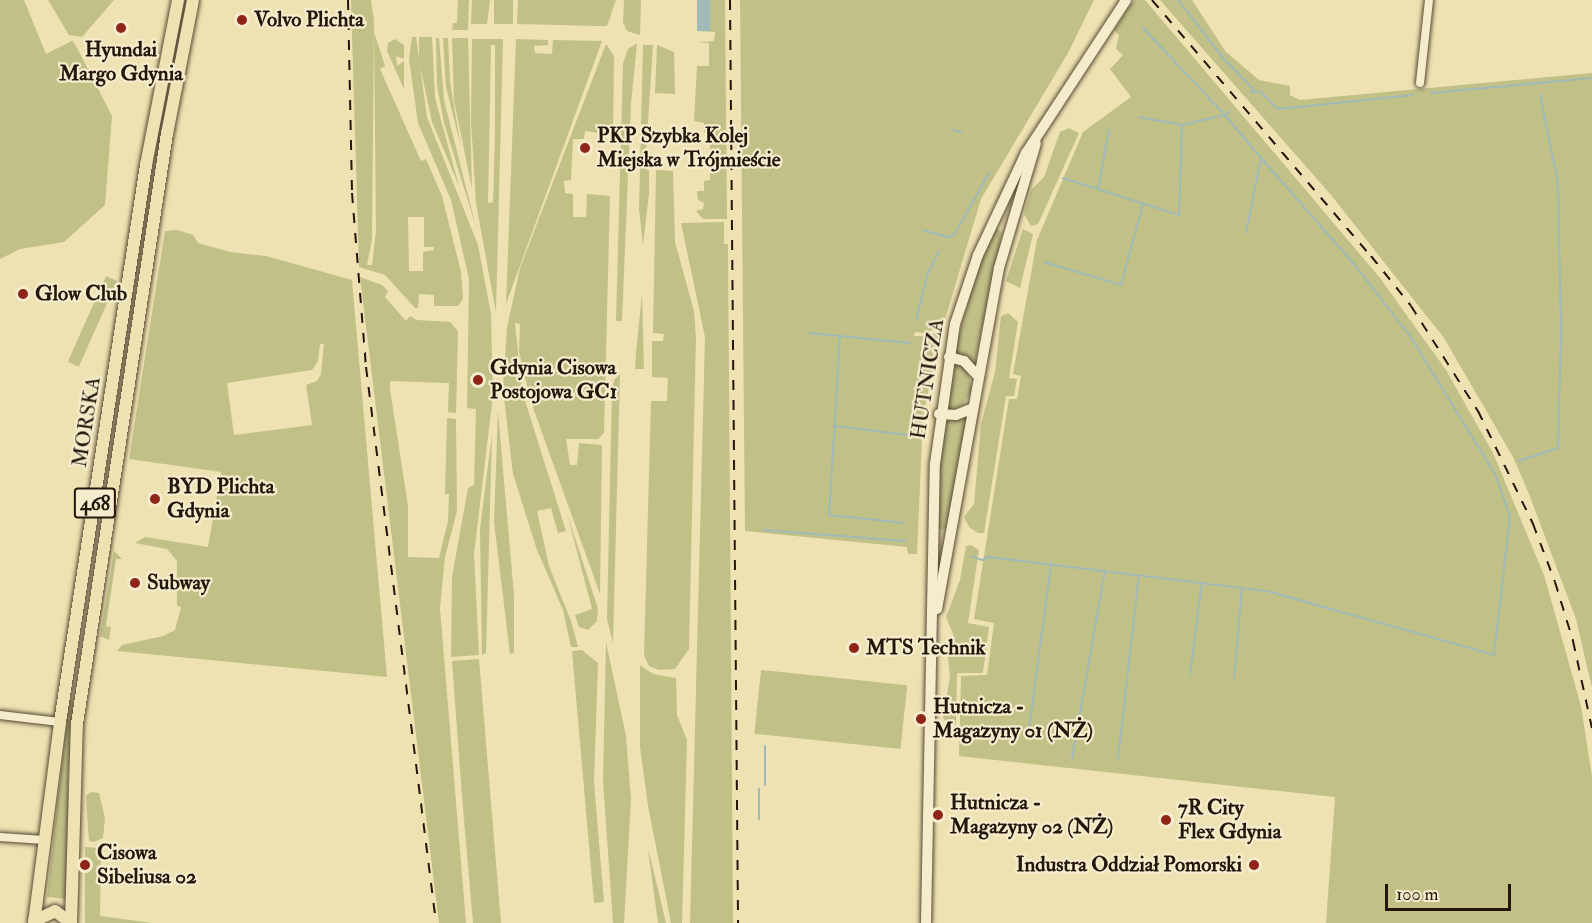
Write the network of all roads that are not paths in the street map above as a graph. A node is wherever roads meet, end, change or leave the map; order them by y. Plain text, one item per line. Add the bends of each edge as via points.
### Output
1 (178, 0) edge
2 (193, 0) edge
3 (1126, 0) edge
4 (1429, 0) edge
5 (1420, 83) dead end
6 (1036, 143) junction
7 (994, 217) junction
8 (1011, 226) junction
9 (949, 357) junction
10 (978, 376) junction
11 (973, 408) junction
12 (939, 414) junction
13 (933, 535) junction
14 (950, 536) junction
15 (932, 638) junction
16 (0, 715) edge
17 (60, 722) junction
18 (0, 837) edge
19 (44, 840) junction
20 (34, 922) edge
21 (71, 923) edge
22 (926, 923) edge

1 - 17 main road, MORSKA / 468 via 146,165
2 - 21 main road, MORSKA / 468 via 167,134 78,713
3 - 6 main road, HUTNICZA
4 - 5 street
6 - 7 main road, HUTNICZA via 1026,153
6 - 8 main road, HUTNICZA
7 - 8 main road
7 - 9 main road, HUTNICZA via 960,307
8 - 10 main road, HUTNICZA
9 - 10 main road via 964,361
9 - 12 main road, HUTNICZA
10 - 11 main road, HUTNICZA
11 - 12 main road via 956,415
11 - 14 main road, HUTNICZA
12 - 13 main road, HUTNICZA
13 - 14 main road
13 - 15 main road, HUTNICZA
14 - 15 main road, HUTNICZA
15 - 22 main road, HUTNICZA
16 - 17 street
17 - 19 main road, MORSKA / 468
18 - 19 street
19 - 20 main road, MORSKA / 468
20 - 21 main road via 55,911

